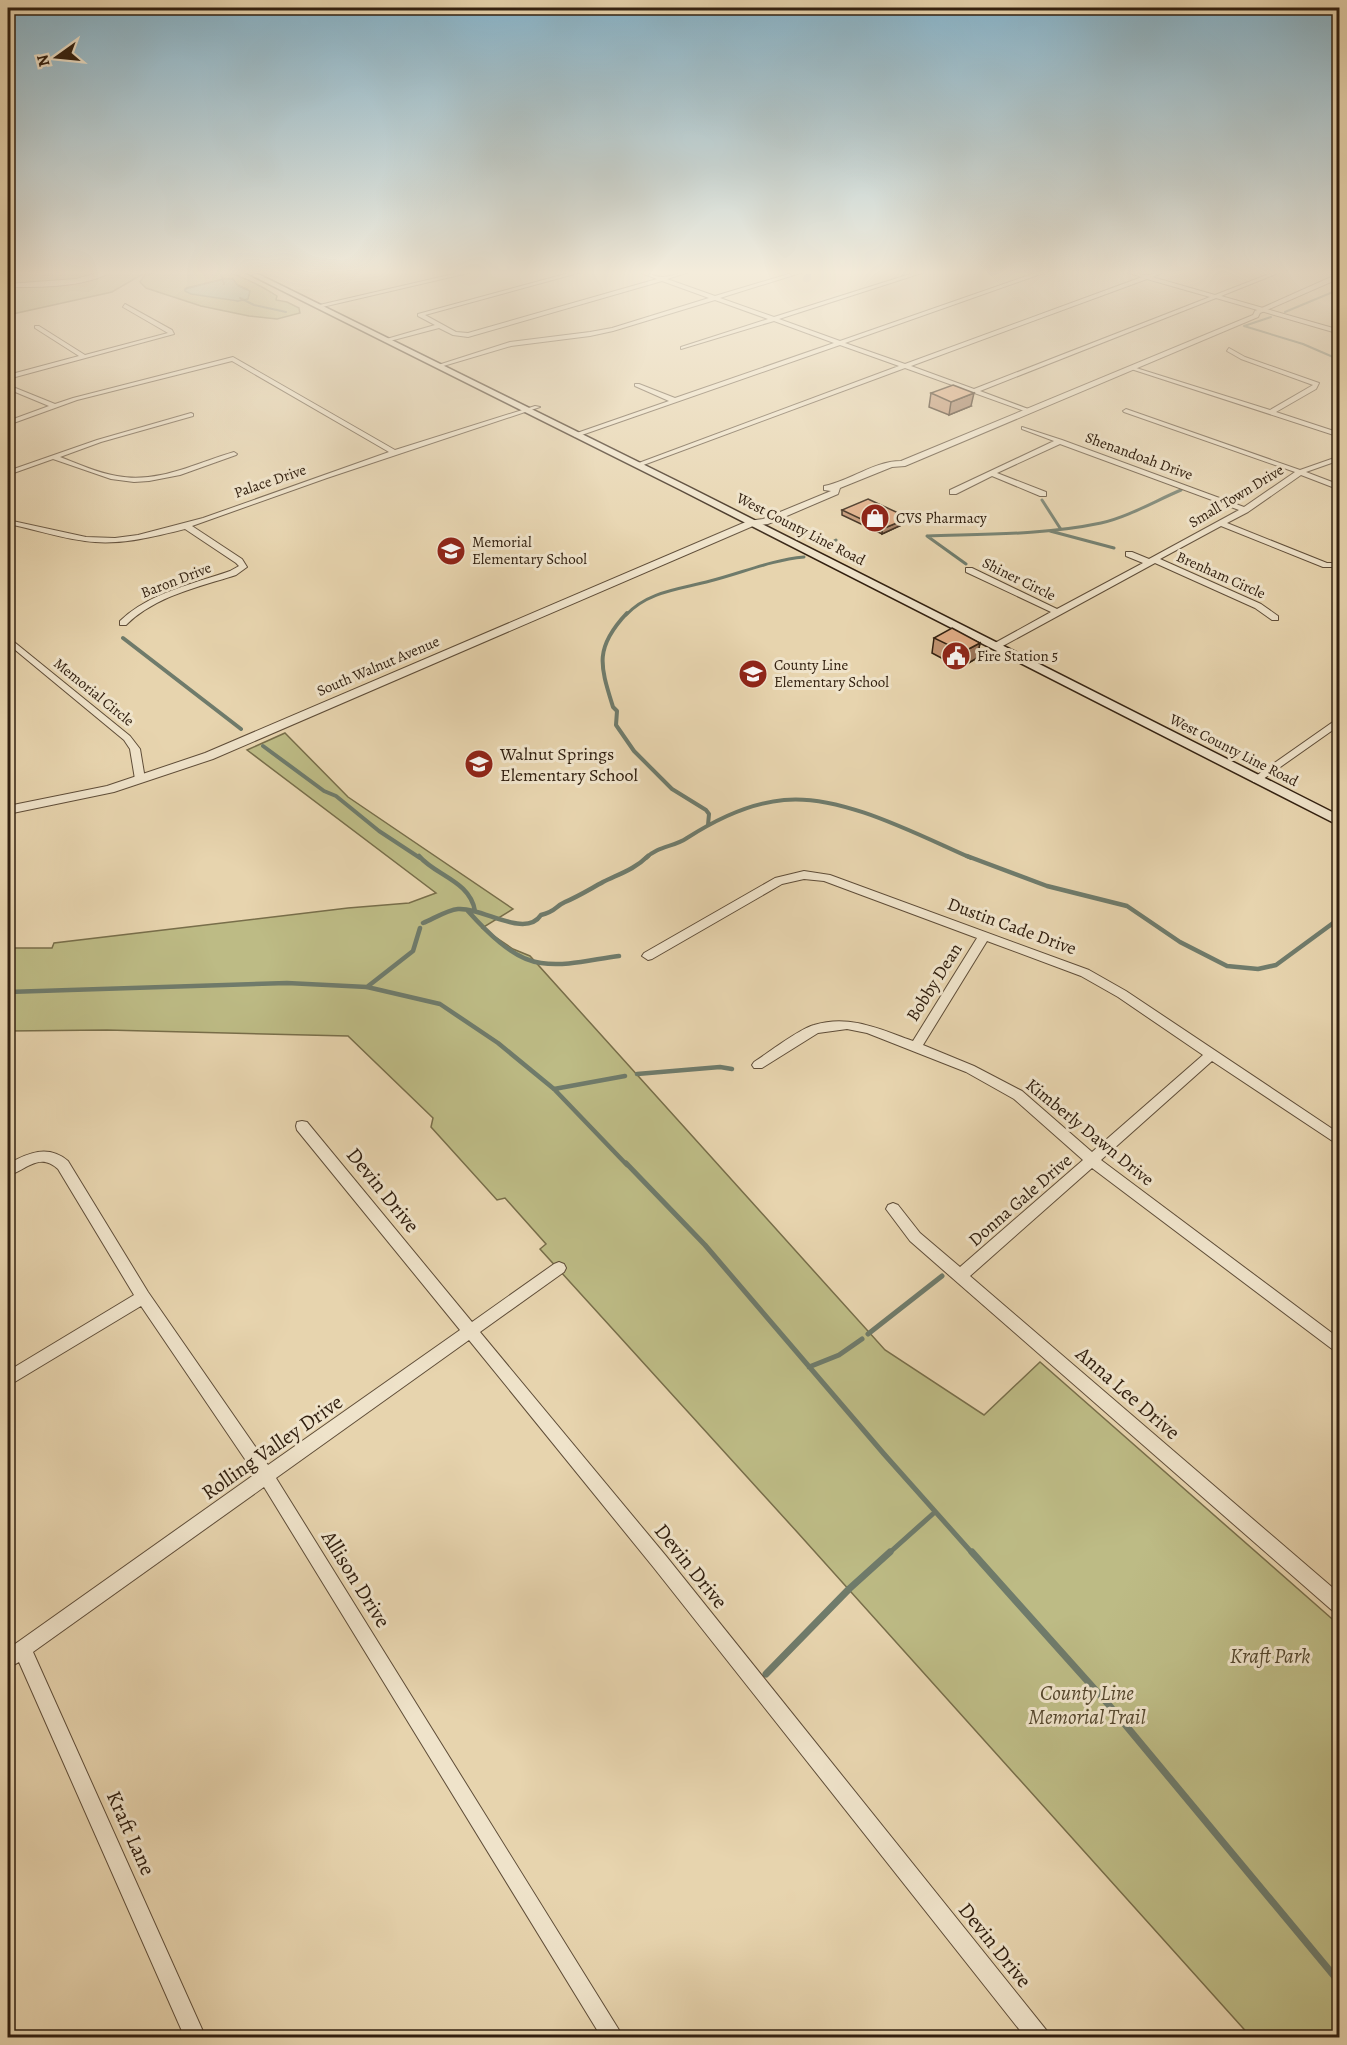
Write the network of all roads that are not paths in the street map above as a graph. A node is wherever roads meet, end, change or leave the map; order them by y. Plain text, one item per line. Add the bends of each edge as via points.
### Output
1 (52, 365) edge
2 (208, 365) edge
3 (244, 365) edge
4 (445, 365) edge
5 (445, 365) edge
6 (770, 365) edge
7 (1040, 365) edge
8 (1120, 365) edge
9 (1137, 365) edge
10 (1264, 365) edge
11 (904, 366) joint
12 (1131, 368) junction
13 (8, 377) edge
14 (637, 385) dead end
15 (8, 387) edge
16 (975, 391) junction
17 (674, 400) junction
18 (54, 406) junction
19 (537, 407) junction
20 (1020, 407) junction
21 (526, 410) junction
22 (1029, 411) junction
23 (1126, 411) dead end
24 (1272, 412) junction
25 (191, 415) dead end
26 (8, 423) edge
27 (1024, 428) dead end
28 (586, 431) junction
29 (576, 435) junction
30 (1340, 435) edge
31 (1060, 441) junction
32 (393, 452) junction
33 (234, 454) dead end
34 (53, 457) junction
35 (1340, 458) edge
36 (642, 464) junction
37 (891, 464) junction
38 (1299, 472) junction
39 (8, 473) edge
40 (990, 473) junction
41 (836, 487) junction
42 (1340, 488) edge
43 (953, 492) dead end
44 (1043, 494) dead end
45 (1245, 510) junction
46 (752, 520) junction
47 (8, 522) edge
48 (765, 522) junction
49 (1220, 523) junction
50 (185, 525) junction
51 (1129, 554) dead end
52 (1151, 561) junction
53 (1340, 566) edge
54 (969, 570) dead end
55 (1057, 612) junction
56 (1275, 618) dead end
57 (123, 623) dead end
58 (8, 640) edge
59 (1000, 644) junction
60 (1340, 720) edge
61 (1261, 777) junction
62 (141, 779) junction
63 (8, 810) edge
64 (1340, 811) edge
65 (1340, 822) edge
66 (984, 936) junction
67 (648, 956) dead end
68 (915, 1047) junction
69 (1211, 1055) junction
70 (758, 1065) dead end
71 (302, 1126) dead end
72 (1340, 1141) edge
73 (1093, 1161) junction
74 (8, 1170) edge
75 (892, 1209) dead end
76 (559, 1268) dead end
77 (960, 1276) junction
78 (143, 1297) junction
79 (470, 1332) junction
80 (1340, 1348) edge
81 (8, 1379) edge
82 (266, 1476) junction
83 (1340, 1606) edge
84 (15, 1653) edge
85 (196, 2037) edge
86 (614, 2037) edge
87 (1040, 2037) edge

1 - 13 street
2 - 18 street
3 - 32 street
4 - 19 main road, West County Line Road
5 - 21 main road, West County Line Road
6 - 17 street
7 - 16 street
8 - 20 street, South Walnut Avenue
9 - 12 street, South Walnut Avenue
10 - 24 street via 1317,384
11 - 16 street
11 - 36 street
12 - 22 street, South Walnut Avenue
12 - 24 street
14 - 17 street
15 - 18 street
16 - 20 street
17 - 28 street
18 - 26 street
19 - 21 street, Palace Drive
19 - 28 main road, West County Line Road
20 - 22 street
20 - 37 street, South Walnut Avenue
21 - 29 main road, West County Line Road
21 - 32 street, Palace Drive
22 - 37 street, South Walnut Avenue via 903,464
23 - 38 street
24 - 30 street
25 - 34 street
27 - 31 street, Shenandoah Drive
28 - 29 street
28 - 36 main road, West County Line Road
29 - 36 main road, West County Line Road
31 - 40 street
31 - 45 street, Shenandoah Drive
32 - 50 street, Palace Drive
33 - 34 street via 170,475 138,480 110,477
34 - 39 street
35 - 38 street, Small Town Drive
36 - 46 main road, West County Line Road
37 - 41 street, South Walnut Avenue
38 - 42 street
38 - 45 street, Small Town Drive
40 - 43 street
40 - 44 street
41 - 46 street, South Walnut Avenue
41 - 48 street, South Walnut Avenue via 836,492
45 - 49 street, Small Town Drive
46 - 48 main road, West County Line Road
46 - 59 main road, West County Line Road
46 - 62 street, South Walnut Avenue via 209,756
47 - 50 street, Palace Drive via 90,541 133,538
48 - 59 main road, West County Line Road
49 - 52 street, Small Town Drive
49 - 53 street via 1312,560
50 - 57 street, Baron Drive via 243,567 145,606
51 - 52 street
52 - 55 street, Small Town Drive
52 - 56 street, Brenham Circle via 1258,606
54 - 55 street, Shiner Circle
55 - 59 street, Small Town Drive
58 - 62 street, Memorial Circle via 127,738 135,749
59 - 61 main road, West County Line Road
60 - 61 street
61 - 64 main road, West County Line Road
61 - 65 main road, West County Line Road
62 - 63 street, South Walnut Avenue
66 - 67 street, Dustin Cade Drive via 840,882 804,875 779,881
66 - 68 street, Bobby Dean
66 - 69 street, Dustin Cade Drive via 1093,977
68 - 70 street, Kimberly Dawn Drive via 869,1029 836,1025 807,1033
68 - 73 street, Kimberly Dawn Drive via 970,1069 1018,1095
69 - 72 street, Dustin Cade Drive
69 - 73 street, Donna Gale Drive
71 - 79 street, Devin Drive
73 - 77 street, Donna Gale Drive
73 - 80 street, Kimberly Dawn Drive
74 - 78 street, Allison Drive via 31,1158 48,1156 63,1165
75 - 77 street, Anna Lee Drive via 915,1238
76 - 79 street, Rolling Valley Drive
77 - 83 street, Anna Lee Drive
78 - 81 street
78 - 82 street, Allison Drive
79 - 82 street, Rolling Valley Drive
79 - 87 street, Devin Drive via 660,1562
82 - 84 street, Rolling Valley Drive
82 - 86 street, Allison Drive
84 - 85 street, Kraft Lane

